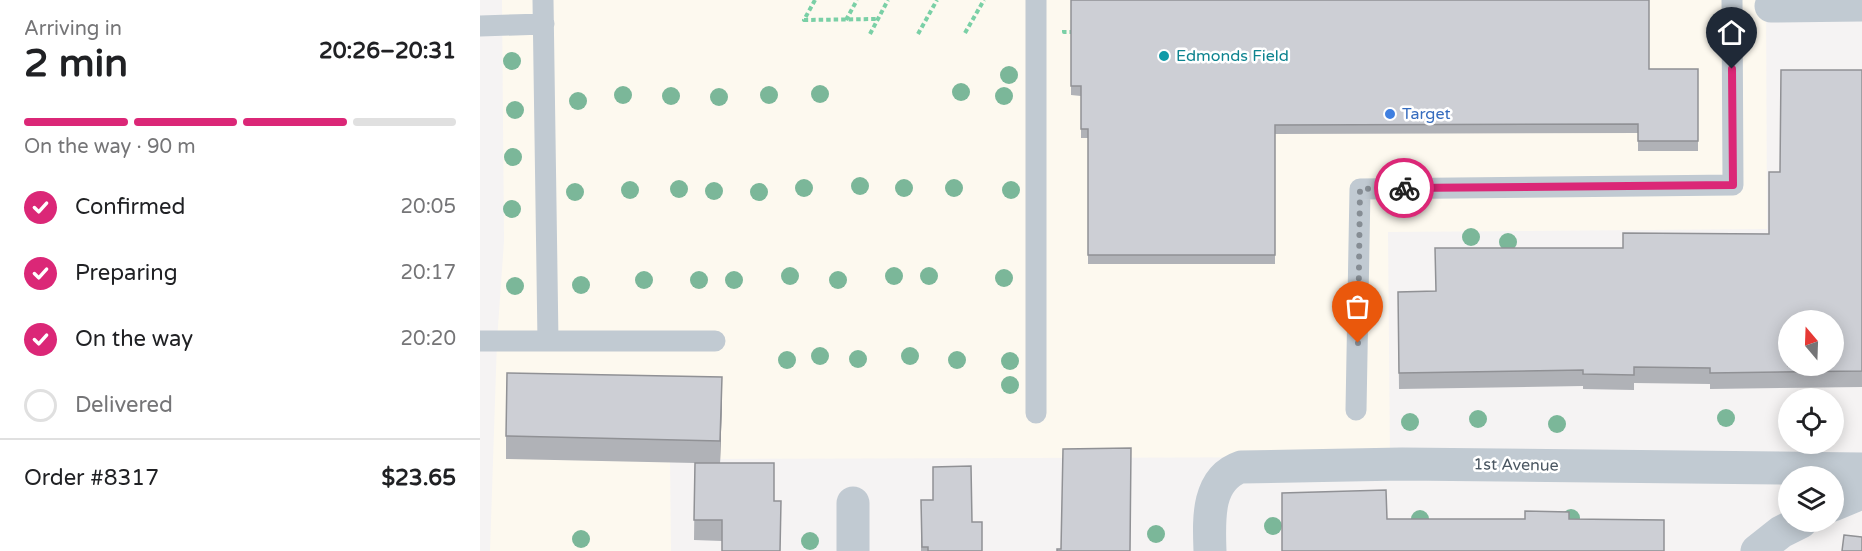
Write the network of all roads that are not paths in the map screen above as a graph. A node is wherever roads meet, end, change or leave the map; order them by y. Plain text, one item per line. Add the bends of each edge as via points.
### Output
1 (543, 0) edge
2 (1036, 0) edge
3 (1732, 0) edge
4 (1862, 5) edge
5 (1771, 6) dead end
6 (544, 24) junction
7 (480, 27) edge
8 (480, 341) edge
9 (548, 341) junction
10 (715, 341) dead end
11 (1356, 410) dead end
12 (1036, 412) dead end
13 (1862, 469) edge
14 (1862, 493) edge
15 (1844, 500) edge
16 (853, 502) dead end
17 (1781, 532) edge
18 (1209, 538) edge
19 (853, 551) edge
20 (1758, 551) edge

1 - 6 lane
2 - 12 lane
3 - 11 lane via 1733,185 1360,189
4 - 5 street
6 - 7 lane
6 - 9 lane
8 - 9 lane
9 - 10 lane
13 - 18 street, 1st Avenue via 1414,464 1241,467 1224,477 1213,494
14 - 15 street
16 - 19 street
17 - 20 street

